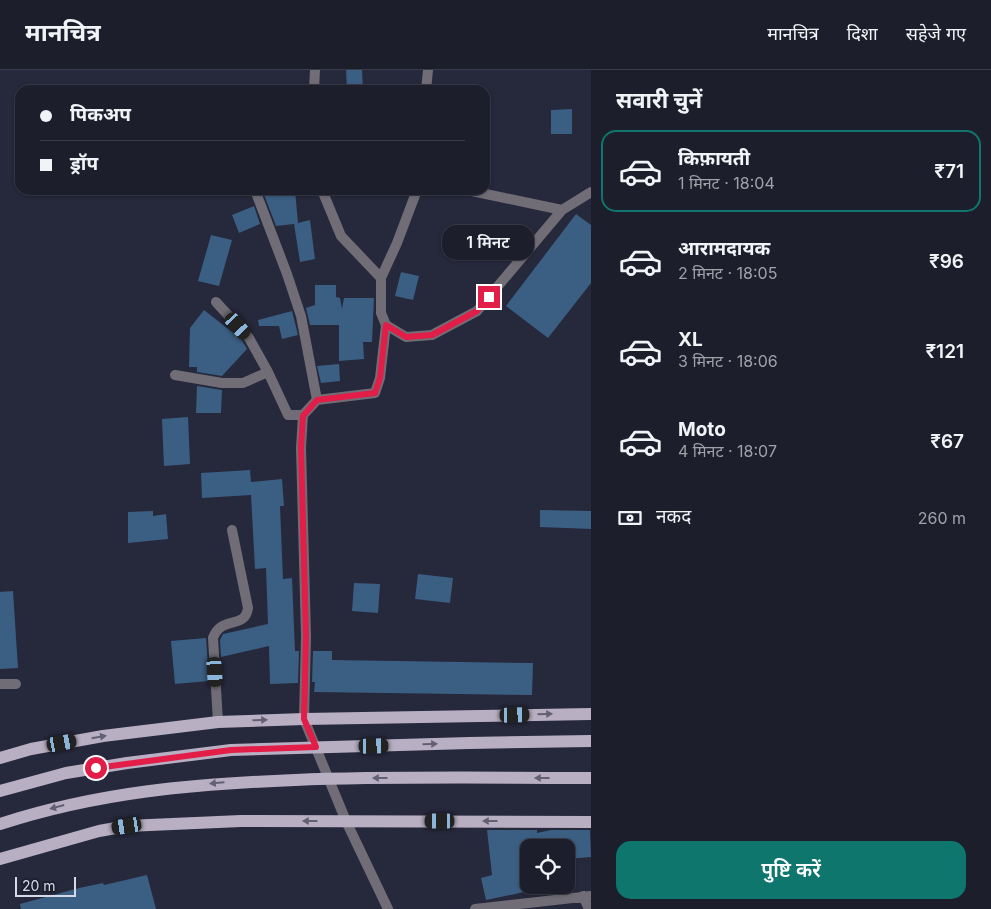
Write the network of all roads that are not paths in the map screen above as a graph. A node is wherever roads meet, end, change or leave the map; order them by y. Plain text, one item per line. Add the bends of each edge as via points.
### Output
1 (315, 70) edge
2 (428, 70) edge
3 (314, 85) edge
4 (426, 85) edge
5 (591, 192) edge
6 (256, 195) edge
7 (324, 195) edge
8 (415, 195) edge
9 (490, 195) edge
10 (562, 210) junction
11 (381, 278) junction
12 (216, 302) dead end
13 (386, 325) junction
14 (268, 372) junction
15 (174, 375) dead end
16 (317, 400) junction
17 (303, 416) junction
18 (232, 530) dead end
19 (0, 684) edge
20 (16, 684) dead end
21 (591, 714) edge
22 (304, 719) junction
23 (218, 722) junction
24 (591, 742) edge
25 (316, 747) junction
26 (2, 756) edge
27 (591, 778) edge
28 (329, 779) junction
29 (0, 791) edge
30 (346, 821) junction
31 (591, 822) edge
32 (0, 824) edge
33 (0, 859) edge
34 (587, 896) edge
35 (531, 906) edge
36 (388, 909) edge
37 (475, 909) edge
38 (589, 909) edge

1 - 3 street
2 - 4 street
5 - 10 street
6 - 16 street via 300,316
7 - 11 street via 341,236
8 - 11 street
9 - 10 street
10 - 13 street via 477,311 432,335 406,337
11 - 13 street via 381,313
12 - 14 street via 249,338
13 - 16 street via 380,378 375,393
14 - 15 street via 243,383
14 - 17 street via 288,415
16 - 17 street
17 - 22 street
18 - 23 street via 248,608 241,620 220,626 212,638
19 - 20 street
22 -> 21 main road
23 -> 22 main road
22 - 25 street
26 -> 23 main road via 130,732
25 -> 24 main road
25 - 28 street
25 - 29 main road via 231,750 127,763 66,773
27 -> 28 main road
28 - 30 street
28 -> 32 main road via 226,782 140,791 74,802
31 -> 30 main road
30 -> 33 main road via 127,826
30 - 36 street
34 - 35 street
34 - 38 street
35 - 37 street

